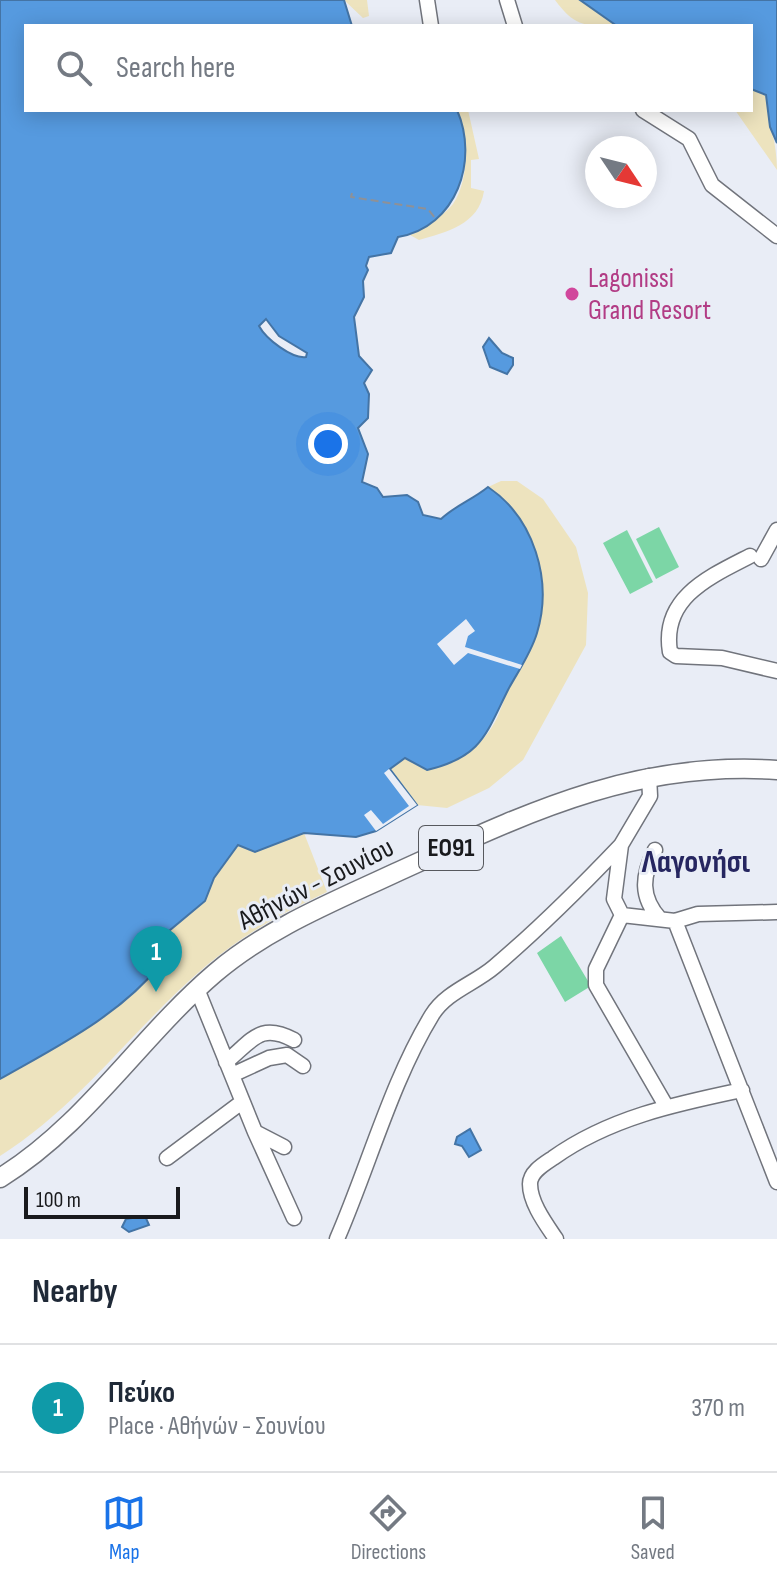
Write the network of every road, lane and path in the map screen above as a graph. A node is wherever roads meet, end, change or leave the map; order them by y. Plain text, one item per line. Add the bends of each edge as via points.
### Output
1 (427, 0) edge
2 (507, 0) edge
3 (431, 24) edge
4 (514, 24) edge
5 (646, 112) edge
6 (352, 193) dead end
7 (377, 194) dead end
8 (377, 202) junction
9 (435, 218) dead end
10 (777, 236) edge
11 (777, 530) edge
12 (777, 671) edge
13 (777, 770) edge
14 (649, 776) junction
15 (621, 845) junction
16 (655, 850) dead end
17 (777, 912) edge
18 (622, 915) junction
19 (668, 920) junction
20 (197, 989) junction
21 (294, 1040) dead end
22 (303, 1066) dead end
23 (229, 1068) junction
24 (742, 1090) junction
25 (242, 1102) junction
26 (666, 1106) junction
27 (255, 1132) junction
28 (284, 1147) dead end
29 (167, 1158) dead end
30 (0, 1178) edge
31 (777, 1182) edge
32 (294, 1218) dead end
33 (337, 1239) edge
34 (556, 1239) edge

1 - 3 street
2 - 4 street
5 - 10 street via 689,139 712,185
6 - 8 path via 351,197
7 - 8 path
8 - 9 path via 428,209
11 - 12 street via 756,558 710,577 675,605 667,633 670,652 676,656 722,658
13 - 14 main road, Αθήνών - Σουνίου / ΕΟ91 via 709,769
14 - 15 street via 650,796
14 - 20 main road, Αθήνών - Σουνίου / ΕΟ91 via 525,814 313,911 239,954
15 - 18 street via 614,899
15 - 33 street via 521,944 445,999 432,1015
16 - 19 street via 643,892
17 - 19 street
18 - 19 street
18 - 26 street via 596,969 596,985
19 - 24 street
20 - 23 street
20 - 30 main road, Αθήνών - Σουνίου / ΕΟ91 via 75,1120
21 - 23 street via 275,1030 264,1031
22 - 23 street via 287,1055
23 - 25 street
24 - 26 street
24 - 31 street
25 - 27 street
25 - 29 street
26 - 34 street via 582,1137 534,1172 532,1196
27 - 28 street
27 - 32 street

